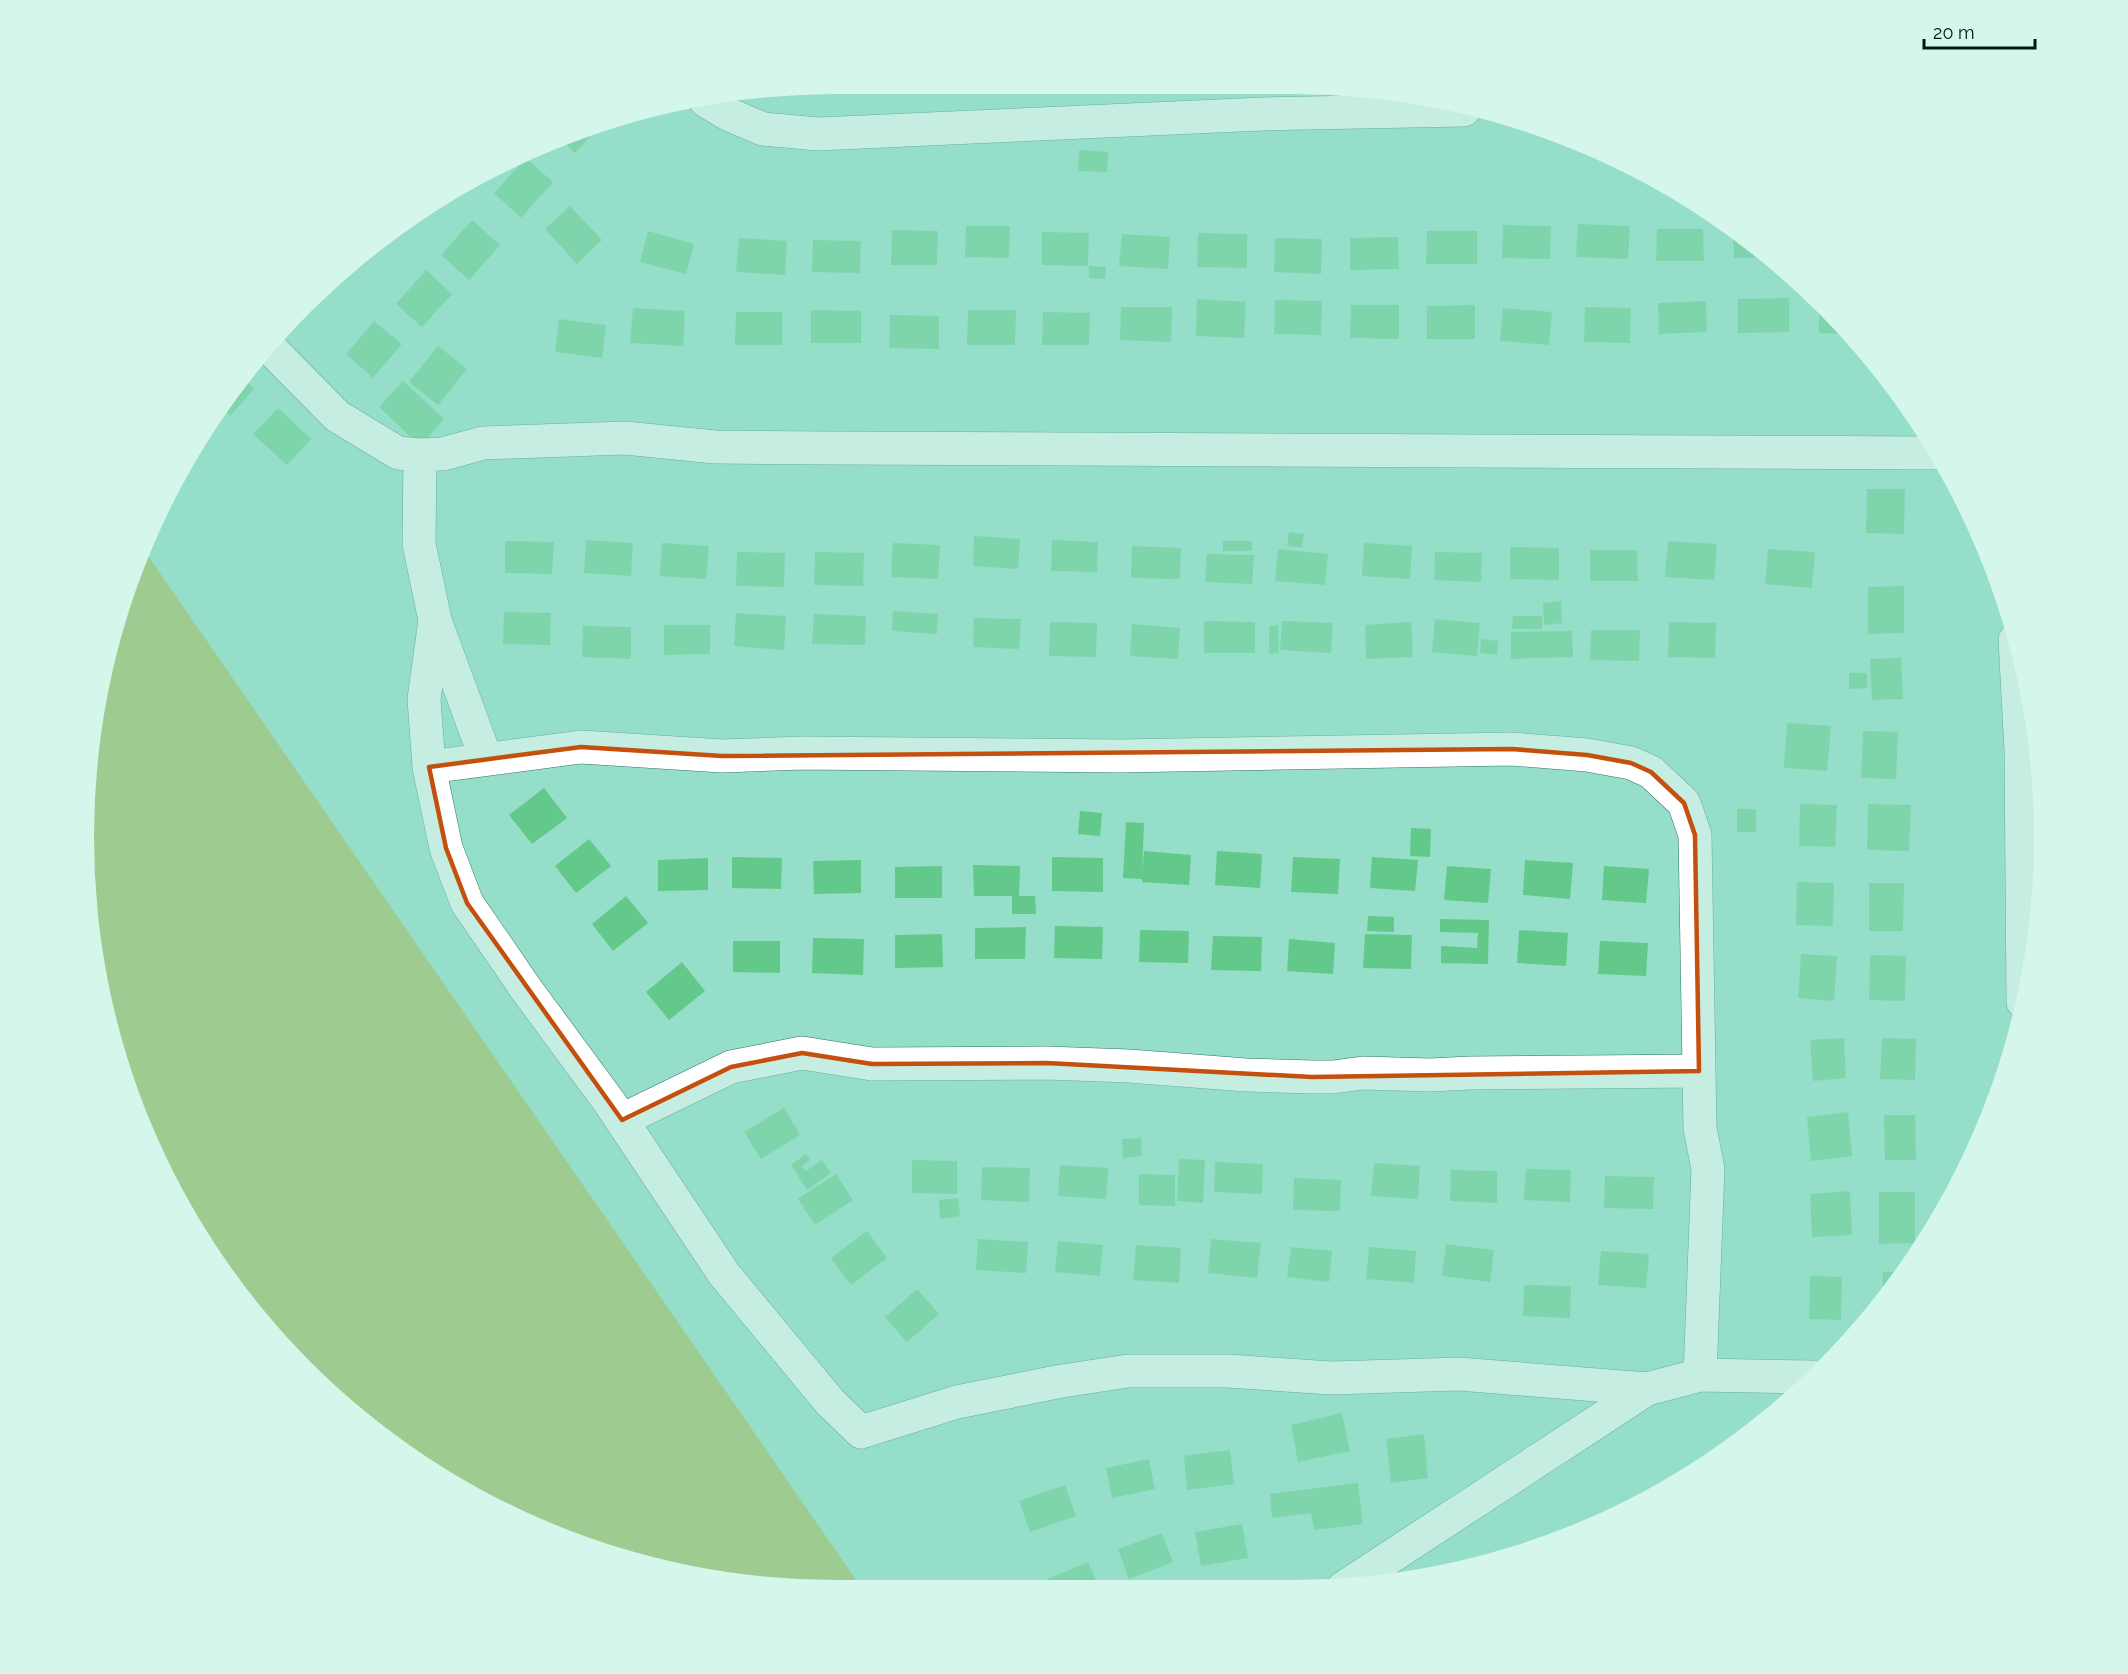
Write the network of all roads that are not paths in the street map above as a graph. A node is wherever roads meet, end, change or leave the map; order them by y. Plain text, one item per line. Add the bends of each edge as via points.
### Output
1 (713, 105) edge
2 (1442, 110) edge
3 (274, 353) edge
4 (1926, 453) edge
5 (420, 455) junction
6 (435, 620) junction
7 (486, 759) junction
8 (2030, 765) edge
9 (429, 767) junction
10 (2024, 949) edge
11 (1699, 1071) junction
12 (622, 1120) junction
13 (1700, 1375) junction
14 (1800, 1377) edge
15 (1647, 1389) junction
16 (1362, 1576) edge

1 - 2 street via 764,129 818,134 1263,114
3 - 5 street via 337,416 398,453
4 - 5 street via 715,447 624,438 483,443 443,454
5 - 6 street via 419,544
6 - 7 street
6 - 9 street via 424,699
7 - 9 street
7 - 11 street via 581,747 722,756 1121,756 1512,749 1631,763 1651,772 1684,803 1695,835
8 - 10 street
9 - 12 street via 446,848 467,903
11 - 12 street via 1246,1076 1047,1063 872,1064 802,1053 731,1067
11 - 13 street via 1700,1128 1708,1169
12 - 15 street via 724,1274 830,1402 861,1432 957,1402 1128,1371 1228,1371 1331,1378 1459,1374
13 - 14 street
13 - 15 street
15 - 16 street

